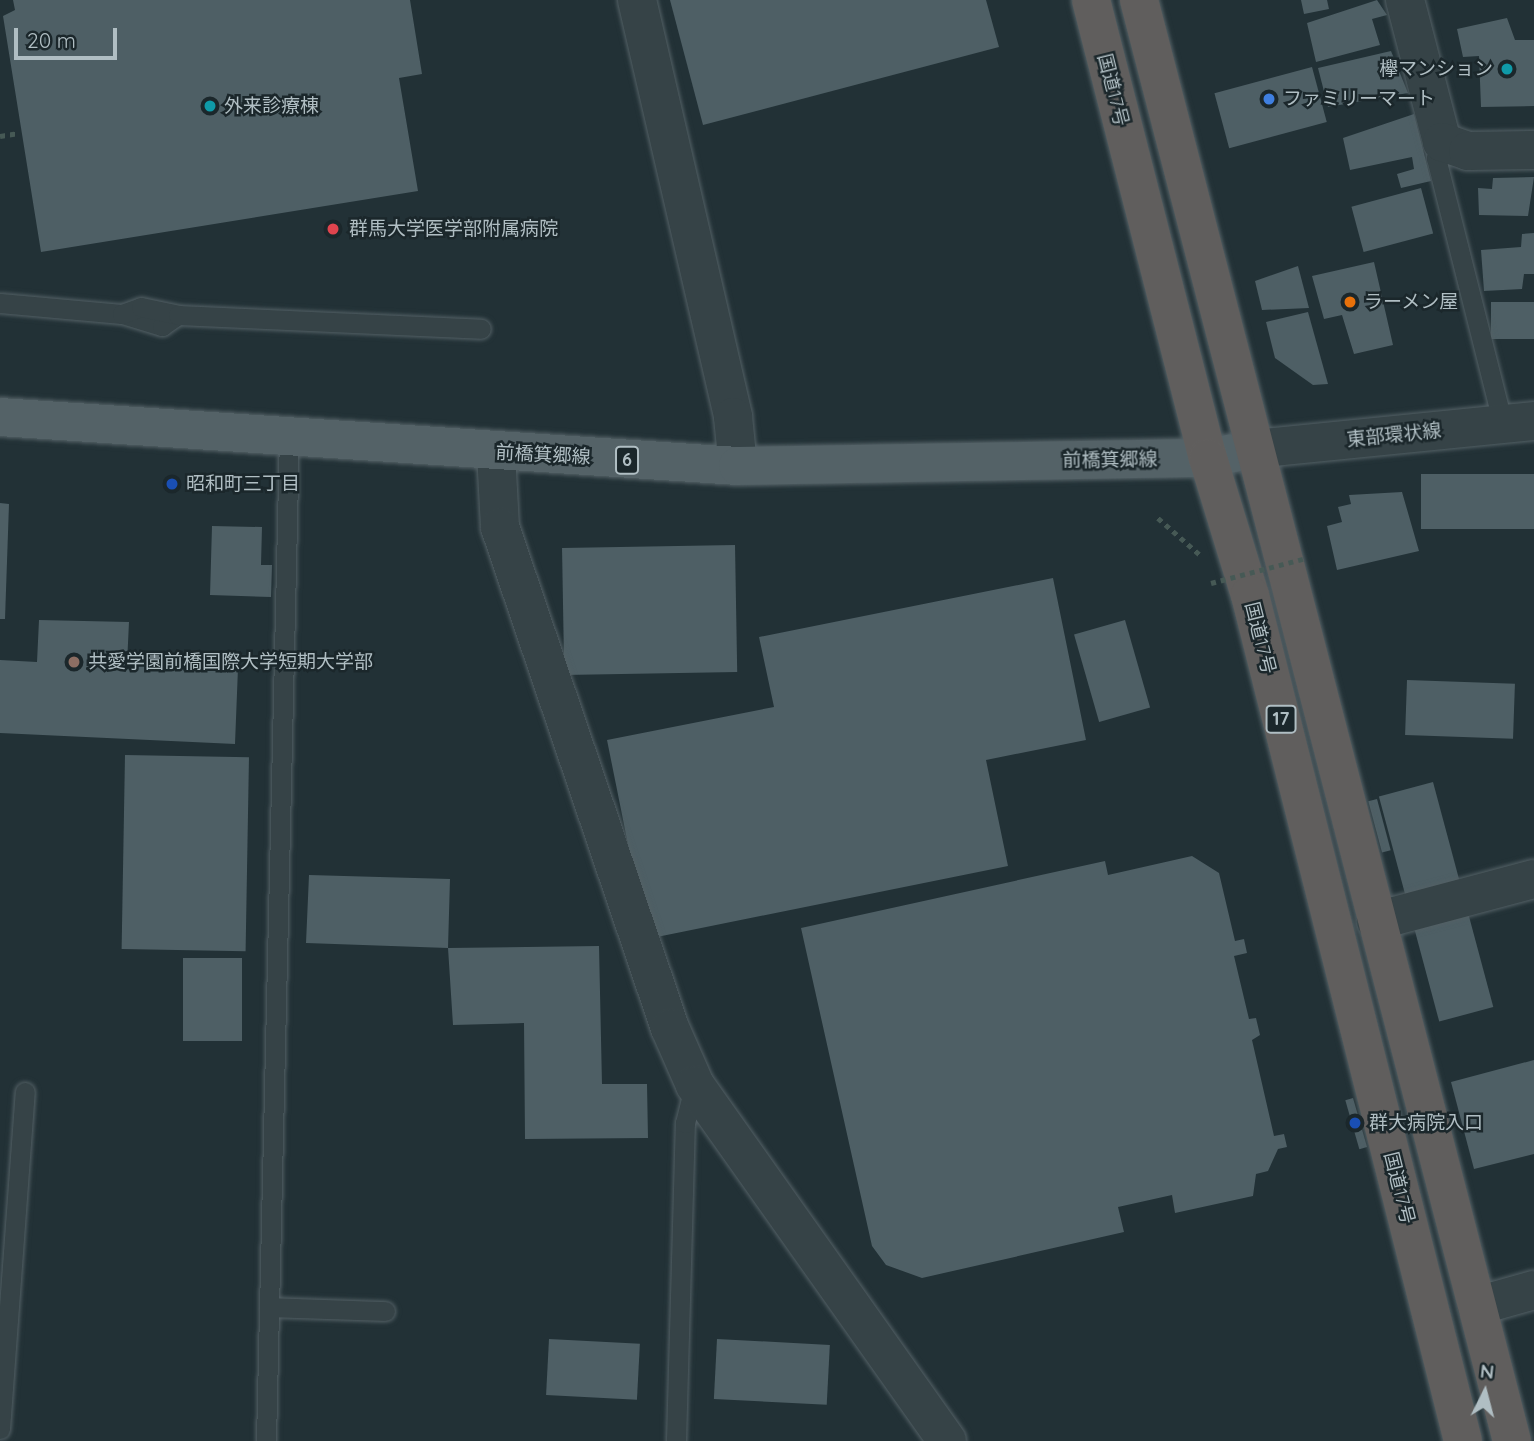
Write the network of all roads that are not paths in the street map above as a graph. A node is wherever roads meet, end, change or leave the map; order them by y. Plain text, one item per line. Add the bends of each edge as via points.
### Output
1 (637, 0) edge
2 (1090, 0) edge
3 (1139, 0) edge
4 (1405, 0) edge
5 (1442, 142) junction
6 (1534, 150) edge
7 (0, 303) edge
8 (481, 329) dead end
9 (0, 417) edge
10 (1519, 423) edge
11 (289, 437) junction
12 (1254, 449) junction
13 (496, 453) junction
14 (1208, 458) junction
15 (738, 467) junction
16 (1534, 878) edge
17 (1376, 921) junction
18 (695, 1084) junction
19 (24, 1092) dead end
20 (1534, 1290) edge
21 (1477, 1306) junction
22 (269, 1307) junction
23 (385, 1311) dead end
24 (0, 1429) edge
25 (266, 1441) edge
26 (676, 1441) edge
27 (947, 1441) edge
28 (1463, 1441) edge
29 (1512, 1441) edge

1 - 15 street via 733,417
2 - 14 highway, 国道17号 / 17
3 - 12 highway, 17
4 - 5 street
5 - 6 street via 1468,151
5 - 10 lane via 1436,158
7 - 8 lane via 122,314 141,307 178,315
9 - 11 main road, 前橋箕郷線 / 6
10 - 12 street, 東部環状線
11 - 13 main road, 前橋箕郷線 / 6
11 - 22 lane
12 - 14 main road, 前橋箕郷線 / 6
12 - 17 highway, 17
13 - 15 main road, 前橋箕郷線 / 6
13 - 18 street via 500,527 670,1028
14 - 15 main road, 前橋箕郷線 / 6
14 - 28 highway, 国道17号 / 17 via 1253,609
16 - 17 street
17 - 21 highway, 17
18 - 26 lane via 685,1123
18 - 27 street via 784,1219
19 - 24 lane
20 - 21 street
21 - 29 highway, 17
22 - 23 lane
22 - 25 lane

